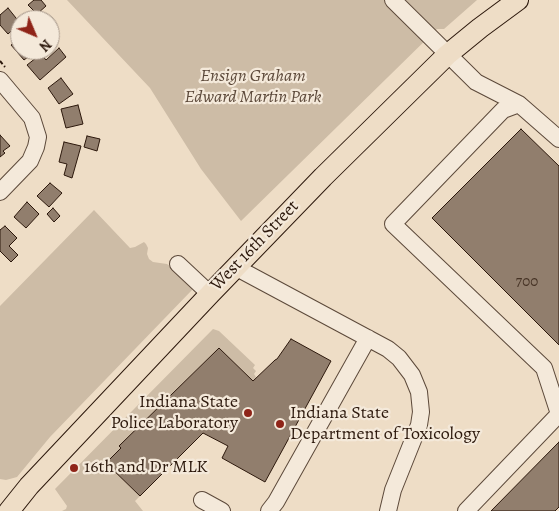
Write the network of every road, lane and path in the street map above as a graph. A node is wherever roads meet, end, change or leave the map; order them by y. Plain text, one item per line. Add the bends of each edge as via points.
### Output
1 (518, 0) edge
2 (399, 2) edge
3 (447, 55) junction
4 (0, 80) edge
5 (519, 104) junction
6 (559, 139) edge
7 (4, 188) edge
8 (178, 264) dead end
9 (235, 266) junction
10 (210, 294) junction
11 (368, 338) junction
12 (202, 500) dead end
13 (0, 504) edge
14 (8, 511) edge
15 (222, 511) edge
16 (269, 511) edge
17 (388, 511) edge
18 (466, 511) edge

1 - 3 main road, West 16th Street
2 - 3 street
3 - 5 street via 476,82
3 - 9 main road, West 16th Street
4 - 7 street via 32,118 38,137 30,161
5 - 6 street
5 - 18 street via 503,110 393,224 544,368 559,414
8 - 10 street
9 - 10 main road, West 16th Street
9 - 11 street
10 - 14 main road, West 16th Street
11 - 16 street
11 - 17 street via 399,358 412,375 420,399 419,424
12 - 15 street
13 - 14 main road

